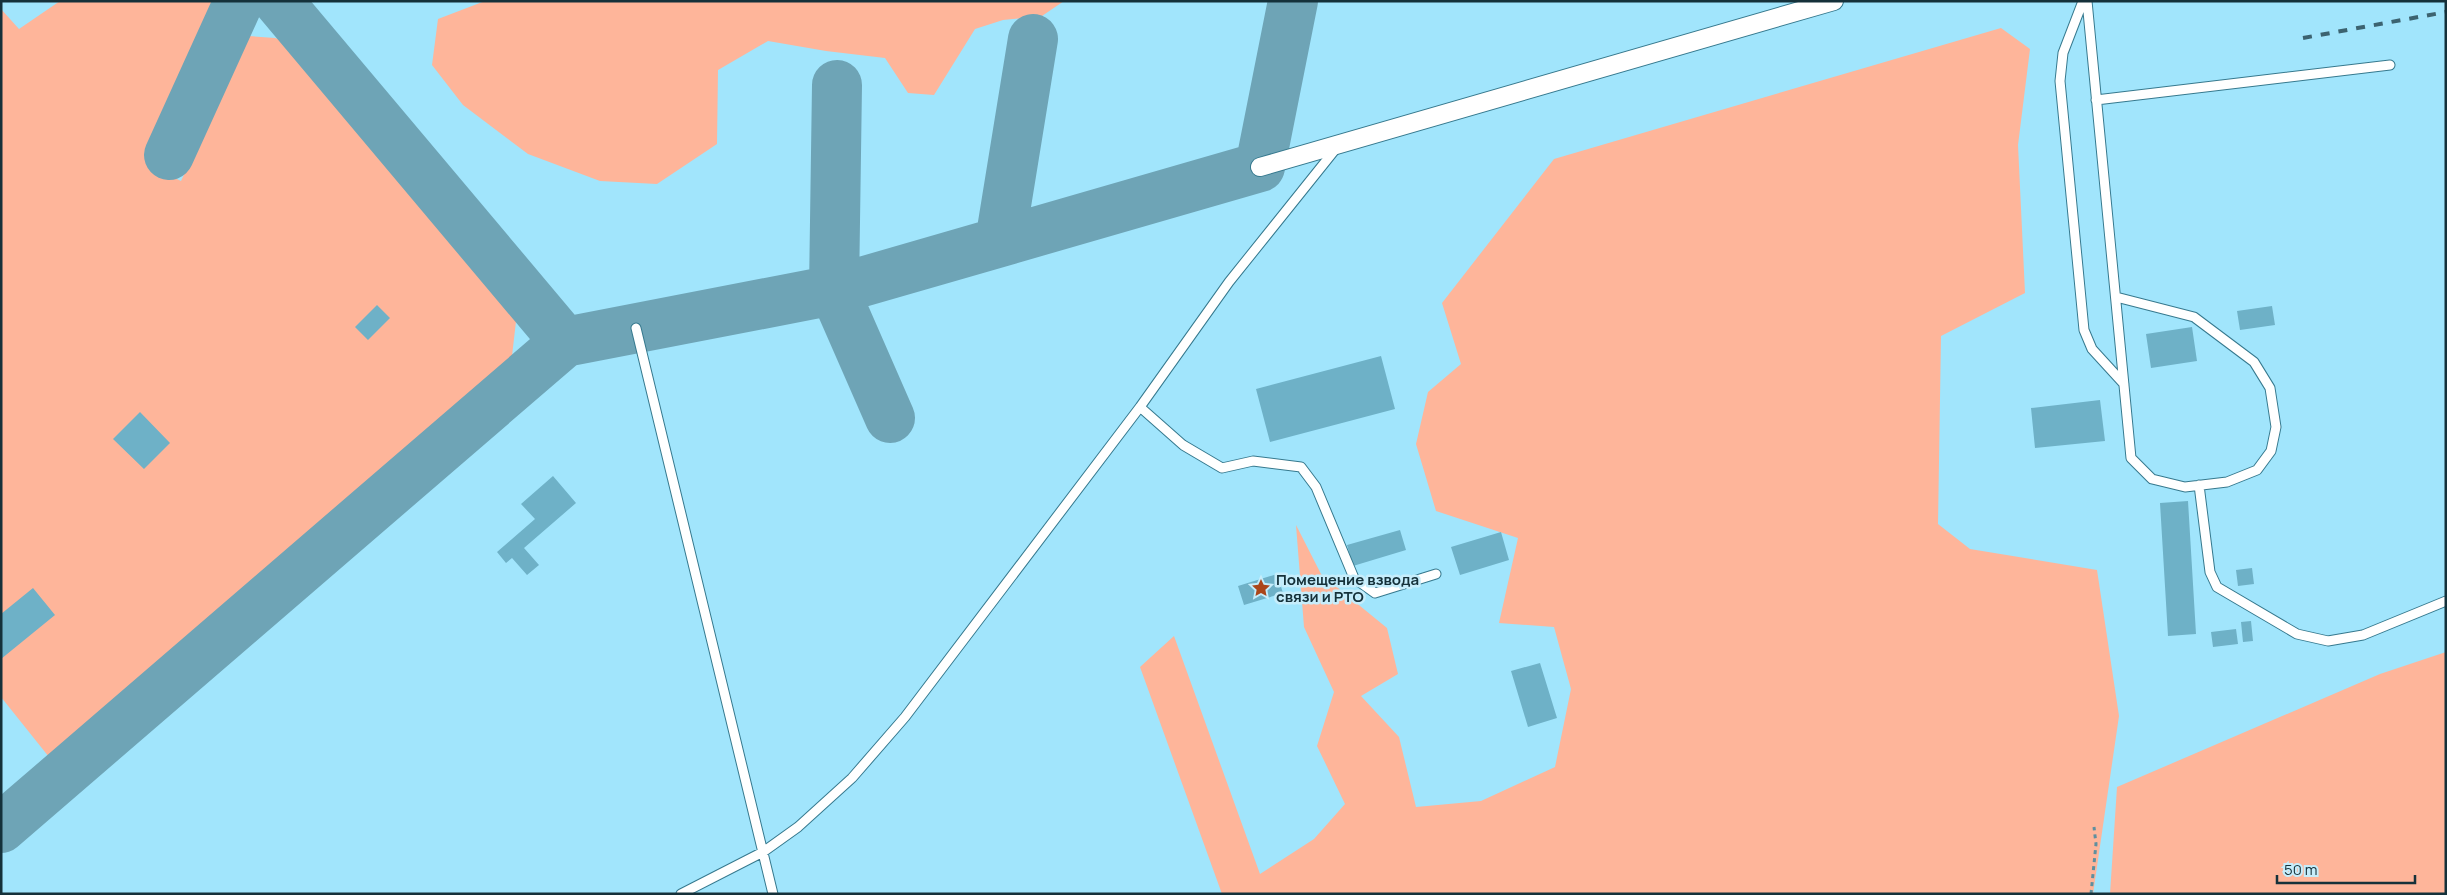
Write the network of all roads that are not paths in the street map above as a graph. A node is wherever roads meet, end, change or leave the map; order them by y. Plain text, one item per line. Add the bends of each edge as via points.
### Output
1 (1834, 1) edge
2 (2085, 1) edge
3 (2390, 66) dead end
4 (2096, 100) junction
5 (1340, 144) junction
6 (1260, 167) dead end
7 (2116, 297) junction
8 (636, 328) dead end
9 (2124, 384) junction
10 (1140, 407) junction
11 (2199, 485) junction
12 (1436, 574) dead end
13 (2446, 601) edge
14 (763, 852) junction
15 (681, 894) edge
16 (773, 894) edge

1 - 5 street
2 - 4 lane
2 - 9 lane via 2063,52 2060,81 2084,330 2092,349
3 - 4 lane
4 - 7 lane
5 - 6 street
5 - 10 lane via 1229,282
7 - 9 lane
7 - 11 lane via 2194,317 2254,362 2270,388 2276,427 2271,451 2257,470 2227,482
8 - 14 lane
9 - 11 lane via 2131,458 2152,479 2185,487
10 - 12 lane via 1183,445 1222,468 1253,461 1301,467 1316,487 1354,578 1375,594
10 - 14 lane via 905,717 852,778 798,827
11 - 13 lane via 2210,572 2218,587 2296,634 2328,641 2363,635
14 - 15 lane
14 - 16 lane

